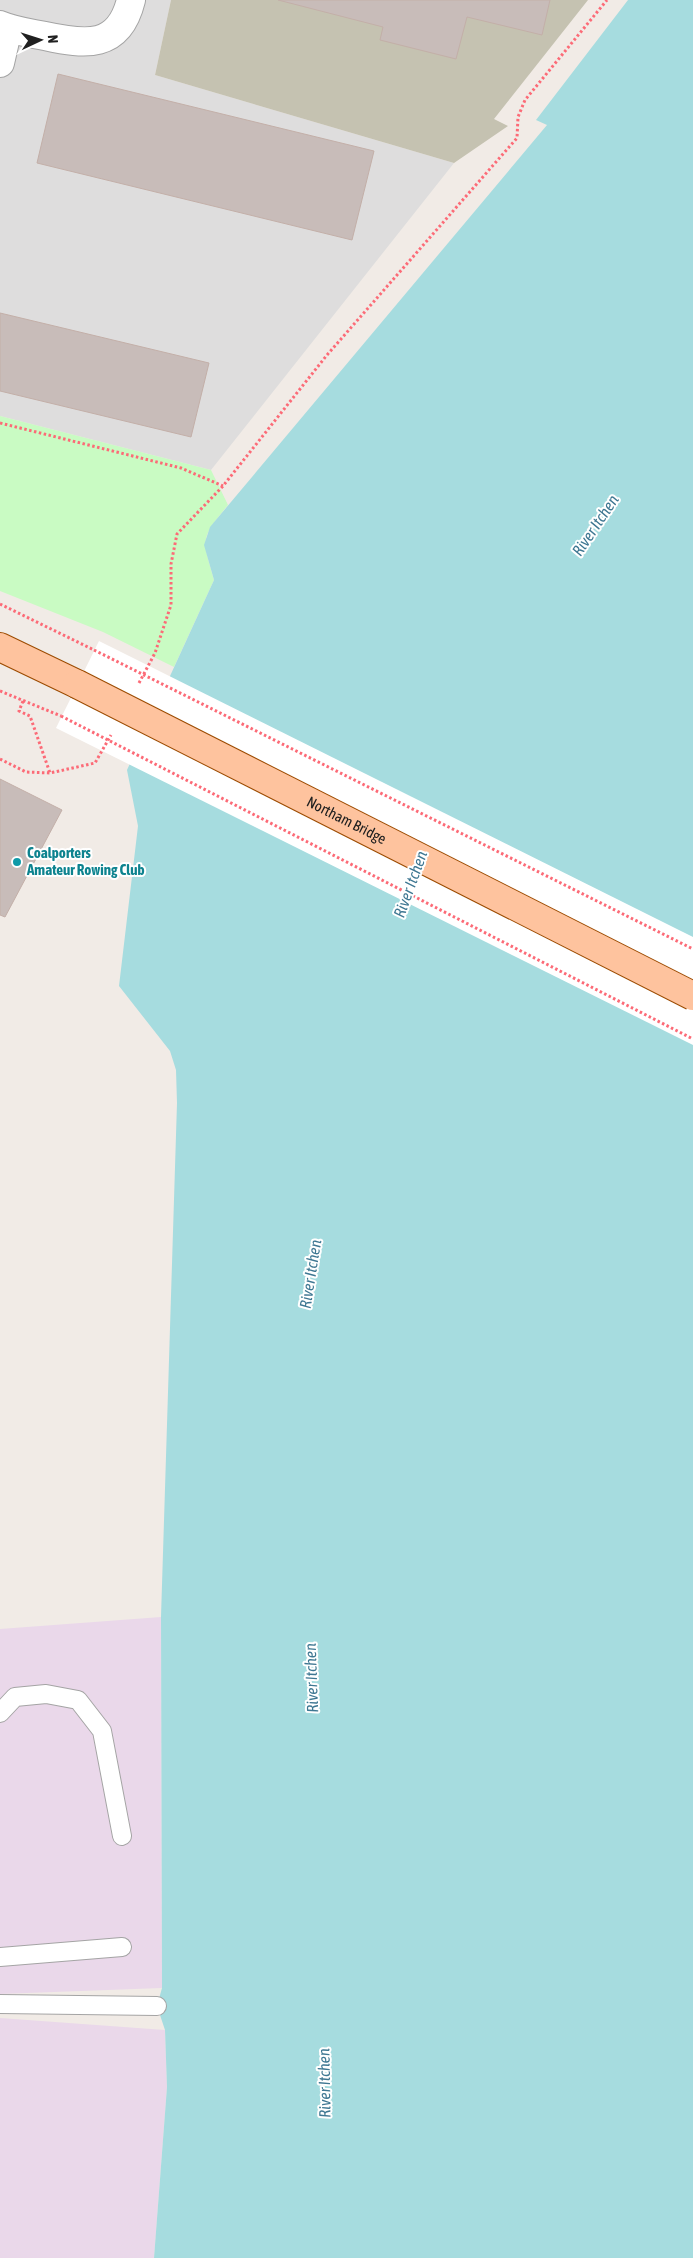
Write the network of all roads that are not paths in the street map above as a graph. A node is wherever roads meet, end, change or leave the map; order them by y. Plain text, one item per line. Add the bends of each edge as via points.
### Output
1 (132, 0) edge
2 (4, 27) edge
3 (0, 63) edge
4 (0, 647) edge
5 (693, 996) edge
6 (0, 1713) edge
7 (122, 1836) dead end
8 (122, 1947) dead end
9 (0, 1957) edge
10 (0, 2004) edge
11 (157, 2006) dead end

1 - 2 street via 120,28 108,37 90,43
2 - 3 street
4 - 5 main road, Northam Bridge, bridge
6 - 7 lane via 15,1697 46,1694 78,1700 102,1731
8 - 9 lane
10 - 11 lane

